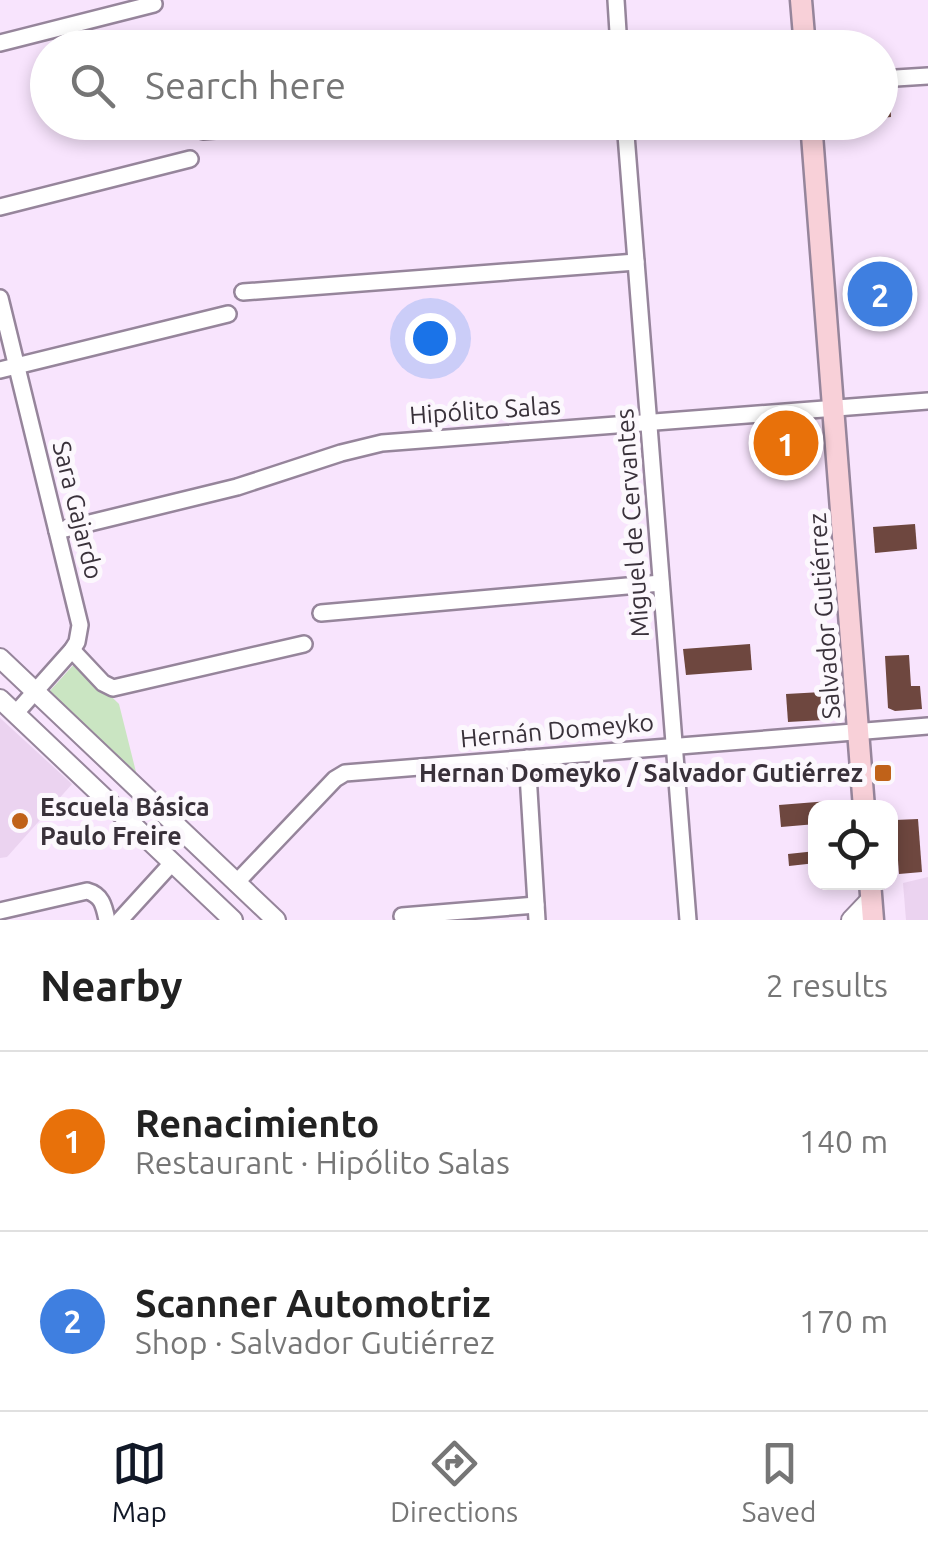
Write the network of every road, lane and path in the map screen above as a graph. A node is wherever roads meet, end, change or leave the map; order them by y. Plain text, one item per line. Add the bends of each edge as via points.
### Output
1 (616, 0) edge
2 (802, 0) edge
3 (154, 4) dead end
4 (51, 30) edge
5 (618, 30) edge
6 (804, 30) edge
7 (30, 35) edge
8 (0, 43) edge
9 (928, 76) edge
10 (898, 78) edge
11 (626, 140) edge
12 (812, 140) edge
13 (190, 160) dead end
14 (0, 207) edge
15 (636, 262) junction
16 (243, 292) dead end
17 (0, 298) edge
18 (228, 314) dead end
19 (8, 368) edge
20 (928, 401) edge
21 (833, 409) junction
22 (649, 423) junction
23 (58, 531) junction
24 (661, 583) junction
25 (320, 612) dead end
26 (304, 644) dead end
27 (72, 650) junction
28 (0, 658) edge
29 (36, 692) junction
30 (0, 699) edge
31 (16, 714) junction
32 (928, 726) edge
33 (858, 731) junction
34 (674, 746) junction
35 (527, 758) junction
36 (863, 800) edge
37 (172, 863) junction
38 (236, 883) junction
39 (871, 901) edge
40 (0, 910) edge
41 (536, 912) edge
42 (402, 916) dead end
43 (107, 920) edge
44 (120, 920) edge
45 (233, 920) edge
46 (276, 920) edge
47 (688, 920) edge
48 (851, 920) edge

1 - 5 street
2 - 6 main road
3 - 4 street
7 - 8 street
9 - 10 street
11 - 15 street, Miguel de Cervantes
12 - 21 main road, Salvador Gutiérrez
13 - 14 street
15 - 16 street
15 - 22 street, Miguel de Cervantes
17 - 19 street, Sara Gajardo
18 - 19 street
19 - 23 street, Sara Gajardo
20 - 21 street, Hipólito Salas
21 - 22 street, Hipólito Salas
21 - 33 main road, Salvador Gutiérrez
22 - 23 street, Hipólito Salas via 382,443
22 - 24 street, Miguel de Cervantes
23 - 27 street, Sara Gajardo via 79,617
24 - 25 street
24 - 34 street, Miguel de Cervantes
26 - 27 street via 114,688
27 - 29 street
28 - 29 street
29 - 31 street
29 - 38 street
30 - 31 street
31 - 37 street
32 - 33 street, Hernán Domeyko
33 - 34 street, Hernán Domeyko
33 - 36 main road, Salvador Gutiérrez
34 - 35 street, Hernán Domeyko
34 - 47 street, Miguel de Cervantes
35 - 38 street, Hernán Domeyko via 342,775
35 - 41 street
37 - 44 street
37 - 45 street
38 - 46 street
39 - 48 street
40 - 43 street via 92,892
41 - 42 street

